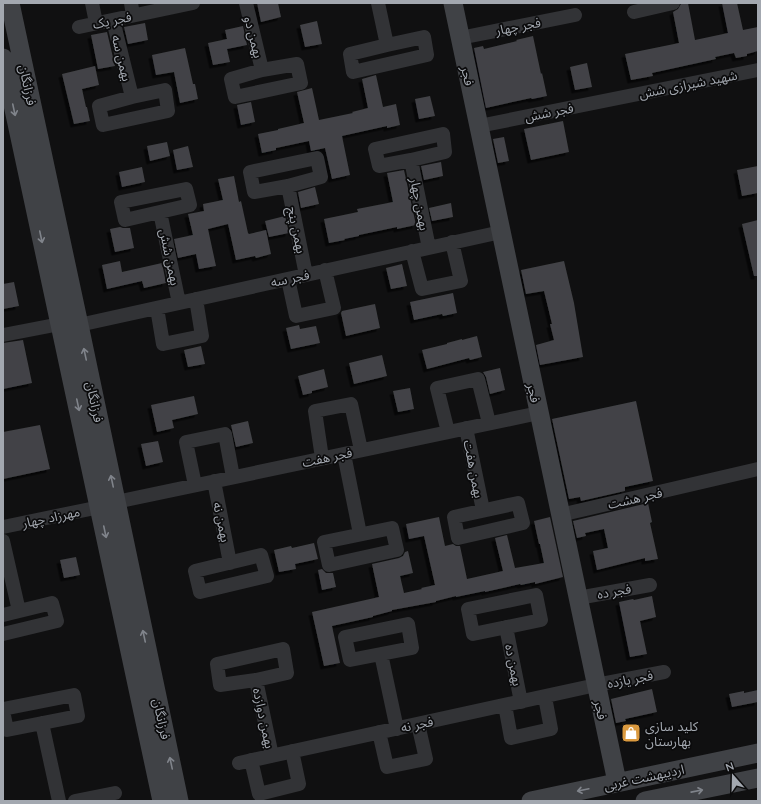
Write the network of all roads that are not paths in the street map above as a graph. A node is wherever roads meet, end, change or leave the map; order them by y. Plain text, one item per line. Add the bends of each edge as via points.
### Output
1 (10, 3) edge
2 (92, 3) edge
3 (193, 3) edge
4 (246, 3) edge
5 (378, 3) edge
6 (453, 3) edge
7 (673, 3) edge
8 (132, 9) edge
9 (634, 12) dead end
10 (575, 15) dead end
11 (113, 20) junction
12 (9, 23) edge
13 (96, 23) junction
14 (79, 27) dead end
15 (460, 38) junction
16 (387, 45) junction
17 (3, 58) edge
18 (262, 70) dead end
19 (758, 70) edge
20 (132, 97) junction
21 (619, 98) joint
22 (479, 126) junction
23 (411, 160) dead end
24 (288, 186) junction
25 (160, 212) dead end
26 (501, 232) junction
27 (452, 242) junction
28 (429, 248) junction
29 (412, 251) junction
30 (325, 270) junction
31 (306, 275) junction
32 (288, 279) junction
33 (196, 299) junction
34 (179, 303) junction
35 (157, 308) junction
36 (60, 324) junction
37 (79, 325) junction
38 (3, 335) edge
39 (539, 413) junction
40 (489, 423) junction
41 (466, 428) junction
42 (448, 432) junction
43 (361, 450) junction
44 (344, 454) junction
45 (322, 458) junction
46 (758, 469) edge
47 (233, 477) junction
48 (214, 481) junction
49 (195, 485) junction
50 (108, 504) junction
51 (483, 510) dead end
52 (560, 515) junction
53 (3, 527) edge
54 (360, 534) junction
55 (3, 542) edge
56 (230, 563) junction
57 (650, 585) dead end
58 (578, 598) junction
59 (19, 610) junction
60 (3, 615) edge
61 (506, 627) junction
62 (3, 634) edge
63 (381, 654) dead end
64 (664, 672) dead end
65 (256, 680) junction
66 (596, 685) junction
67 (545, 697) junction
68 (521, 702) junction
69 (505, 705) junction
70 (3, 710) edge
71 (42, 723) junction
72 (418, 724) junction
73 (397, 728) junction
74 (379, 732) junction
75 (292, 751) junction
76 (758, 753) edge
77 (272, 756) junction
78 (758, 778) edge
79 (616, 782) junction
80 (116, 793) dead end
81 (82, 800) edge
82 (59, 801) edge
83 (162, 801) edge
84 (179, 801) edge
85 (531, 801) edge
86 (645, 801) edge

1 - 12 street, فرزانگان
2 - 13 street
3 - 8 street, فجر یک
4 - 18 street, بهمن دو
5 - 16 street
6 - 15 street, فجر
7 - 9 street
8 - 11 street, فجر یک
10 - 15 street, فجر چهار
11 - 13 street, فجر یک
11 - 20 street, بهمن سه
12 - 37 street, فرزانگان
13 - 14 street, فجر یک
15 - 22 street, فجر
16 - 16 street via 424,37 427,55 353,72 350,54
17 -> 36 street, فرزانگان
19 - 21 street, شهید شیرازی شش
20 - 20 street via 165,90 168,112 103,125 99,106
21 - 22 street, فجر شش
22 - 26 street, فجر
23 - 28 street, بهمن چهار
24 - 24 street via 321,177 318,158 250,172 254,192
24 - 31 street, بهمن پنج
25 - 34 street, بهمن شش
26 - 27 street, فجر سه
26 - 39 street, فجر
27 - 28 street, فجر سه
27 - 29 street via 461,281 422,289
28 - 29 street, فجر سه
29 - 30 street, فجر سه
30 - 31 street, فجر سه
30 - 32 street via 334,308 296,316
31 - 32 street, فجر سه
32 - 33 street, فجر سه
33 - 34 street, فجر سه
33 - 35 street via 202,336 163,344
34 - 35 street, فجر سه
35 - 37 street, فجر سه
36 - 38 street
36 -> 50 street, فرزانگان
50 -> 37 street, فرزانگان
39 - 40 street, فجر هفت
39 - 52 street, فجر
40 - 41 street, فجر هفت
40 - 42 street via 478,379 437,388
41 - 42 street, فجر هفت
41 - 51 street, بهمن هفت
42 - 43 street, فجر هفت
43 - 44 street, فجر هفت
43 - 45 street via 351,404 315,411
44 - 45 street, فجر هفت
44 - 54 street
45 - 47 street, فجر هفت
46 - 52 street, فجر هشت
47 - 48 street, فجر هفت
47 - 49 street via 225,434 186,442
48 - 49 street, فجر هفت
48 - 56 street, بهمن نه
49 - 50 street, فجر هفت
50 - 53 street, مهرزاد چهار
50 -> 83 street, فرزانگان
84 -> 50 street, فرزانگان
52 - 58 street, فجر
54 - 54 street via 392,528 397,550 329,565 324,542
55 - 59 street
56 - 56 street via 262,555 267,576 200,592 195,571
57 - 58 street, فجر ده
58 - 66 street, فجر
59 - 60 street
59 - 62 street via 52,602 57,621
61 - 61 street via 541,620 536,595 468,609 474,634
61 - 68 street, بهمن ده
63 - 73 street
64 - 66 street, فجر یازده
65 - 65 street via 287,673 283,649 216,664 220,685
65 - 77 street, بهمن دوازده
66 - 67 street, فجر نه
66 - 79 street, فجر
67 - 68 street, فجر نه
67 - 69 street via 551,729 518,737 511,738
68 - 69 street, فجر نه
69 - 72 street, فجر نه
70 - 71 street via 7,730
70 - 71 street via 74,695 78,716
71 - 82 street
72 - 73 street, فجر نه
72 - 74 street via 426,759 387,767
73 - 74 street, فجر نه
74 - 75 street, فجر نه
75 - 77 street, فجر نه
75 - 77 street, فجر نه via 299,784 259,794 245,762
76 - 79 street, اردیبهشت غربی
86 -> 78 street, اردیبهشت غربی
79 -> 85 street, اردیبهشت غربی
80 - 81 street

